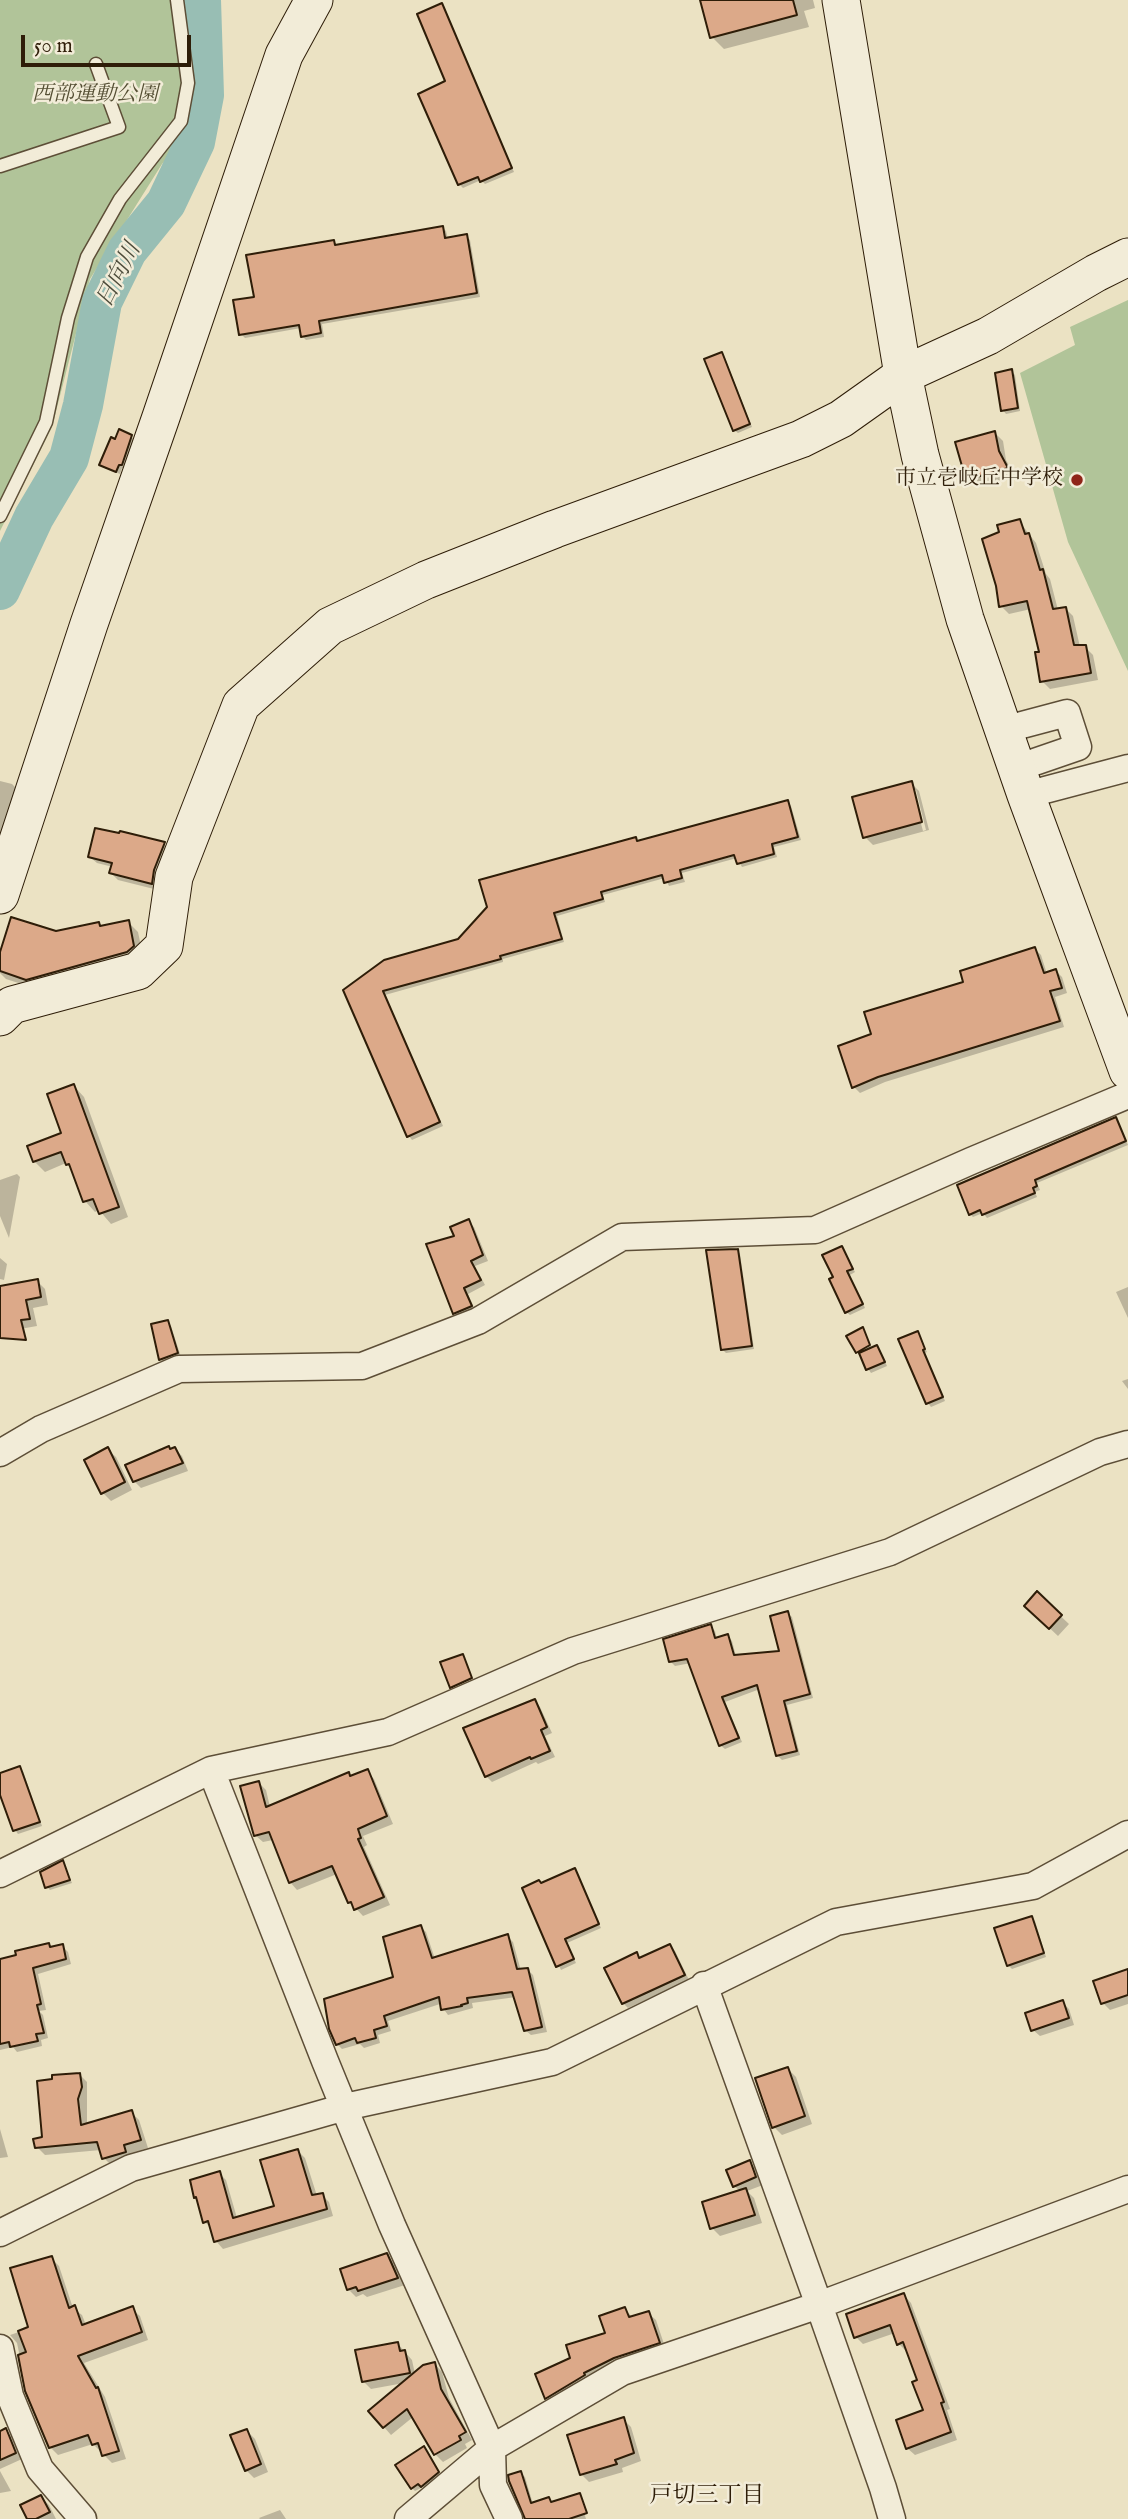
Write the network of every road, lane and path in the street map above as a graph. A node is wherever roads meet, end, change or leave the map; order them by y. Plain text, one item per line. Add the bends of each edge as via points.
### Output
1 (177, 0) edge
2 (314, 0) edge
3 (841, 0) edge
4 (96, 64) dead end
5 (0, 166) edge
6 (1128, 257) edge
7 (903, 375) junction
8 (0, 516) edge
9 (1003, 730) junction
10 (1128, 768) edge
11 (1022, 782) junction
12 (0, 895) edge
13 (0, 1017) edge
14 (1128, 1071) edge
15 (1128, 1095) edge
16 (1128, 1444) edge
17 (0, 1452) edge
18 (211, 1770) junction
19 (1128, 1834) edge
20 (0, 1874) edge
21 (704, 1985) junction
22 (345, 2107) junction
23 (1128, 2189) edge
24 (0, 2233) edge
25 (819, 2305) junction
26 (0, 2348) edge
27 (492, 2448) junction
28 (83, 2519) edge
29 (408, 2519) edge
30 (509, 2519) edge
31 (892, 2519) edge

1 - 8 lane via 188,83 181,121 120,199 87,257 68,318 46,422
2 - 12 street via 284,55
3 - 7 street
4 - 5 lane via 119,127
6 - 7 street via 988,336
7 - 9 street via 965,619
7 - 13 street via 841,419 801,439 439,575 330,626 241,705 174,877 164,946 138,971 12,1005
9 - 11 street
9 - 11 street via 1067,713 1078,747
10 - 11 street
11 - 14 street
15 - 17 street via 815,1230 622,1237 478,1321 362,1366 179,1369 41,1429
16 - 18 street via 1100,1452 890,1552 573,1651 388,1732
18 - 20 street
18 - 22 street
19 - 21 street via 1033,1886 836,1922
21 - 22 street via 552,2062
21 - 25 street
22 - 24 street via 131,2168
22 - 27 street via 392,2225
23 - 25 street
25 - 27 street via 622,2372
25 - 31 street
26 - 28 street via 9,2396 40,2469
27 - 29 street
27 - 30 street via 493,2485

